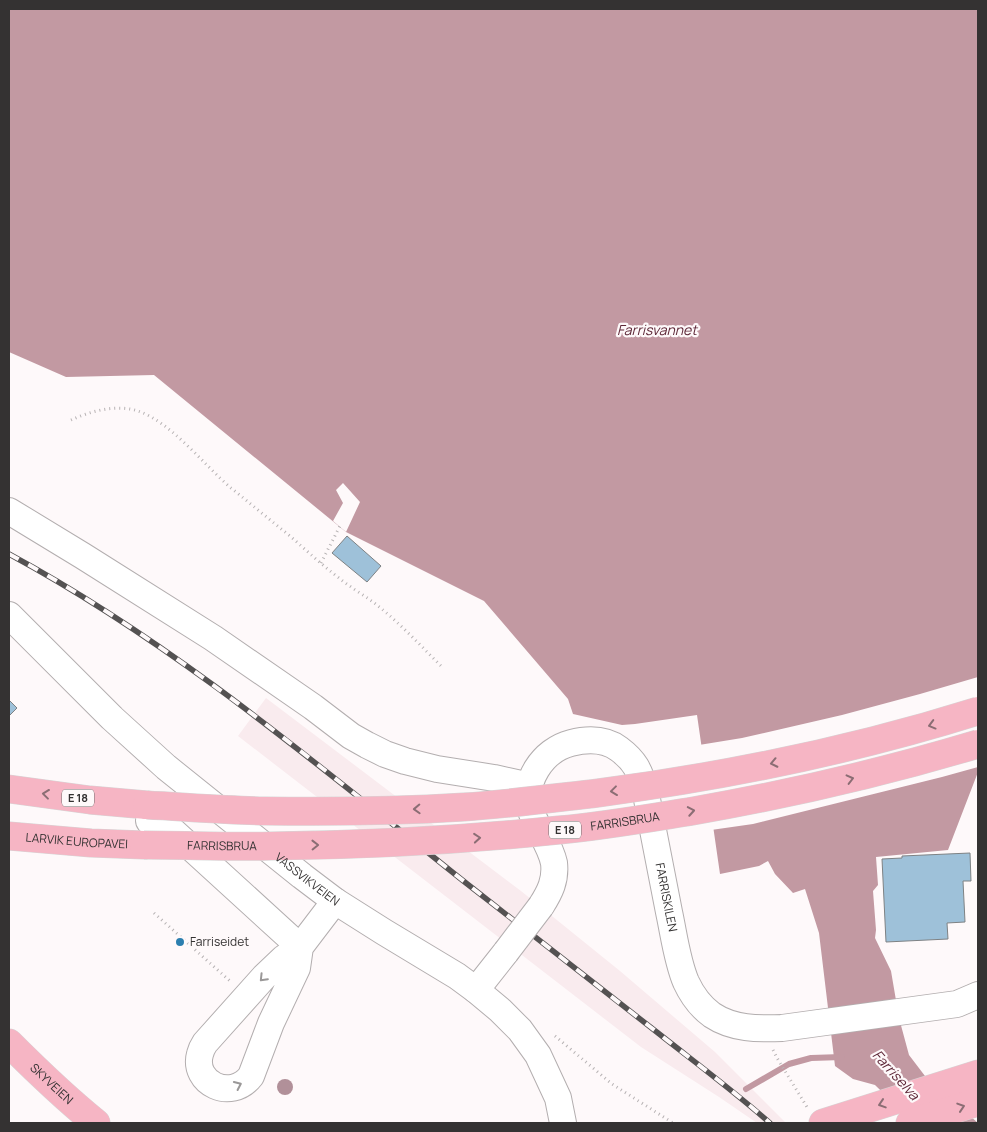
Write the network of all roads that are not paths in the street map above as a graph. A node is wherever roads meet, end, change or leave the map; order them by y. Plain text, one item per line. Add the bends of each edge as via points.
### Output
1 (9, 511) edge
2 (9, 615) edge
3 (978, 711) edge
4 (978, 744) edge
5 (530, 786) junction
6 (9, 789) edge
7 (147, 824) junction
8 (9, 836) edge
9 (335, 902) junction
10 (300, 947) junction
11 (476, 990) junction
12 (978, 995) edge
13 (9, 1043) edge
14 (978, 1074) edge
15 (558, 1098) junction
16 (978, 1102) edge
17 (817, 1118) edge
18 (96, 1123) edge
19 (563, 1123) edge
20 (583, 1123) edge
21 (910, 1123) edge

1 - 5 street via 214,638 367,745 405,761
2 - 9 street, VASSVIKVEIEN via 112,718 166,766
3 -> 7 highway, E 18, bridge via 838,750 736,772 644,787 464,807 264,811
7 -> 4 highway, FARRISBRUA / E 18, bridge via 270,846 466,839 561,830 648,819 752,800 846,780
5 - 11 street, FARRISKILEN, bridge via 529,804 551,852 554,881 540,906
5 - 12 street, FARRISKILEN via 537,767 565,744 599,740 616,746 629,756 645,789 686,982 711,1014 729,1024 751,1028 792,1027 958,1004
7 -> 6 highway, E 18 via 81,798
7 - 8 highway, LARVIK EUROPAVEI / E 18 via 91,843
7 - 10 street via 163,822
9 - 10 street
9 - 11 street, VASSVIKVEIEN via 433,960
10 -> 10 street via 264,977 204,1043 200,1067 212,1085 230,1089 242,1085 251,1076 297,968
11 - 15 street, VASSVIKVEIEN via 524,1035 538,1055
13 - 18 highway, SKYVEIEN
14 -> 17 highway
15 - 19 street, VASSVIKVEIEN
15 - 20 street, VASSVIKVEIEN
21 -> 16 highway

